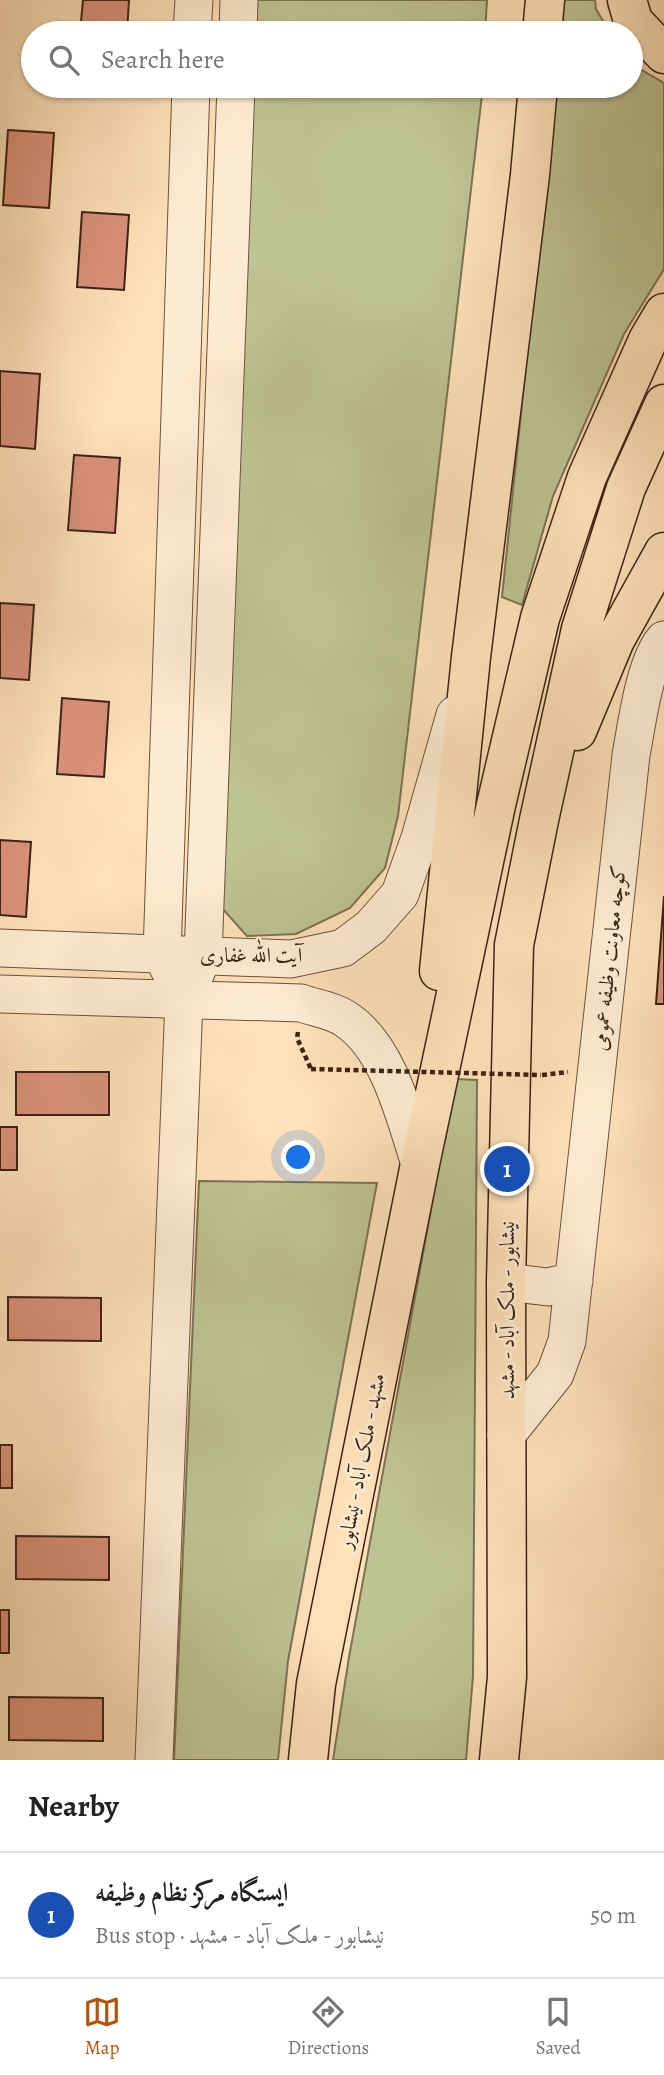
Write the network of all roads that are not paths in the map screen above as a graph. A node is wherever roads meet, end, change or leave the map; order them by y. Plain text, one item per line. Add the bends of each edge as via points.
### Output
1 (194, 0) edge
2 (239, 0) edge
3 (545, 0) edge
4 (627, 0) edge
5 (193, 21) edge
6 (238, 21) edge
7 (543, 21) edge
8 (633, 21) edge
9 (643, 32) edge
10 (664, 54) edge
11 (190, 98) edge
12 (235, 98) edge
13 (537, 98) edge
14 (188, 151) junction
15 (233, 152) junction
16 (664, 313) edge
17 (664, 404) edge
18 (664, 552) edge
19 (664, 640) edge
20 (471, 657) junction
21 (539, 820) junction
22 (0, 948) edge
23 (162, 954) junction
24 (203, 956) junction
25 (0, 994) edge
26 (184, 1000) junction
27 (420, 1164) junction
28 (574, 1281) junction
29 (506, 1282) junction
30 (506, 1435) junction
31 (155, 1760) edge
32 (308, 1760) edge
33 (499, 1760) edge

1 - 5 street
2 - 6 street
3 - 7 highway
4 - 8 highway
9 - 10 highway
11 - 14 street
12 - 15 street
13 - 20 highway
14 - 15 street
14 - 23 street
15 - 24 street
16 - 27 highway via 587,477 540,618
17 - 21 highway via 626,488 581,629
18 - 21 highway via 615,640
19 - 28 street, کوچه معاونت وظیفه عمومی via 645,686 631,755
20 - 24 street, آیت الله غفاری via 400,894 371,927 343,948 291,959
20 - 27 highway
21 - 29 highway, نیشابور - ملک آباد - مشهد via 514,945
22 - 23 street, آیت الله غفاری
23 - 24 street, آیت الله غفاری
23 - 26 street
24 - 26 street
25 - 26 street
26 - 27 street via 301,1003 347,1019 374,1046 395,1087
26 - 31 street
27 - 32 highway, مشهد - ملک آباد - نیشابور via 316,1684
28 - 29 street via 548,1287
28 - 30 street, کوچه معاونت وظیفه عمومی via 567,1341 555,1374
29 - 30 highway, نیشابور - ملک آباد - مشهد
30 - 33 highway, نیشابور - ملک آباد - مشهد via 507,1677

